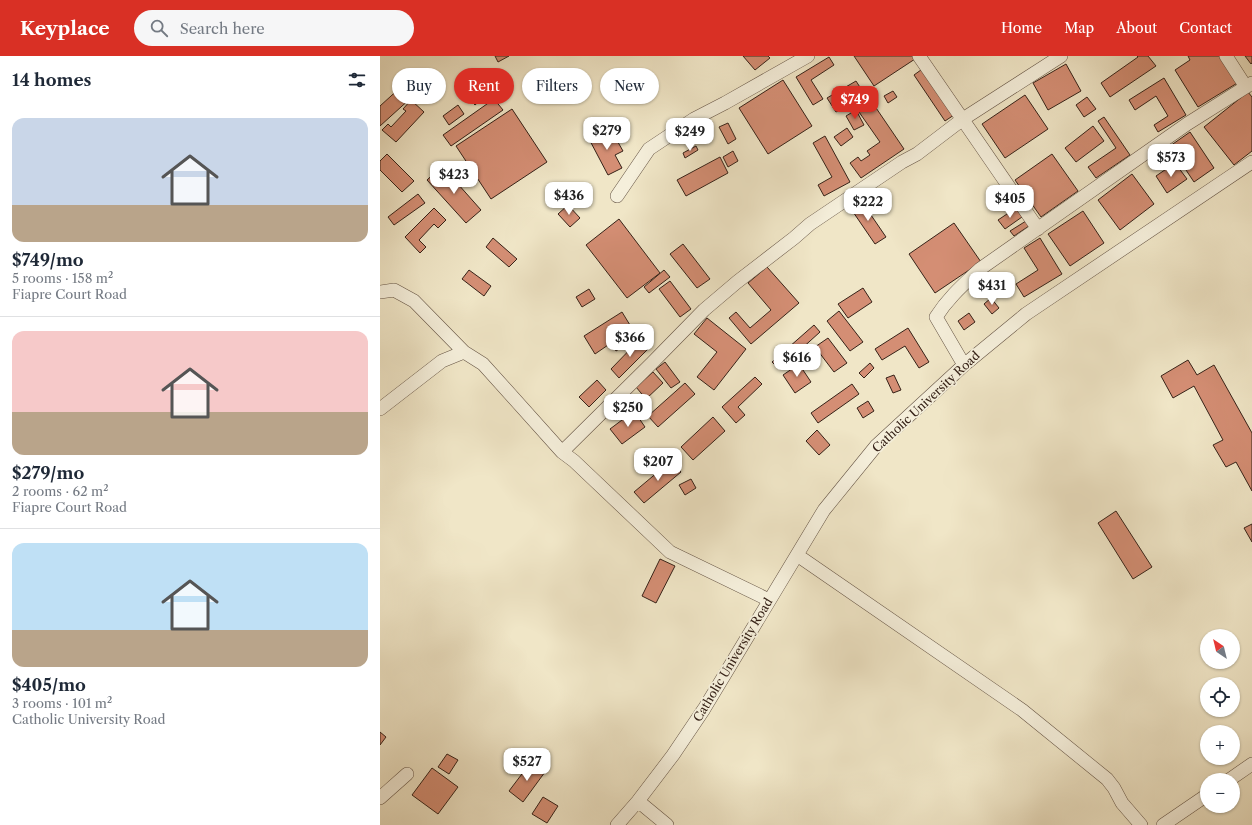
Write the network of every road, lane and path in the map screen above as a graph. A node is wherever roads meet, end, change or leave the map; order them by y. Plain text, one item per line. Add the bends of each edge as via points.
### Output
1 (808, 56) edge
2 (920, 56) edge
3 (1061, 56) edge
4 (1226, 56) edge
5 (1249, 85) edge
6 (963, 119) junction
7 (1252, 162) edge
8 (616, 196) dead end
9 (1038, 229) junction
10 (380, 292) edge
11 (464, 352) junction
12 (964, 365) junction
13 (380, 409) edge
14 (562, 452) junction
15 (797, 554) junction
16 (769, 600) junction
17 (1252, 764) edge
18 (1239, 773) edge
19 (407, 774) dead end
20 (380, 798) edge
21 (1200, 800) edge
22 (638, 801) junction
23 (617, 825) edge
24 (667, 825) edge
25 (1141, 825) edge
26 (1163, 825) edge

1 - 8 street via 694,119 650,149
2 - 6 street
3 - 6 street
4 - 5 street
5 - 9 street via 1187,124
6 - 9 street
6 - 14 street via 917,154 810,224 737,282 698,315
7 - 12 street, Catholic University Road via 1026,314
9 - 12 street via 980,269 945,303 936,318
10 - 11 street via 394,290 414,301
11 - 13 street via 442,361
11 - 14 street via 483,364
12 - 15 street, Catholic University Road via 876,446 824,510
14 - 16 street via 670,552
15 - 16 street, Catholic University Road
15 - 25 street via 1022,710 1107,779 1122,803
16 - 22 street, Catholic University Road via 704,709
17 - 18 street
19 - 20 street
21 - 26 street
22 - 23 street, Catholic University Road
22 - 24 street

